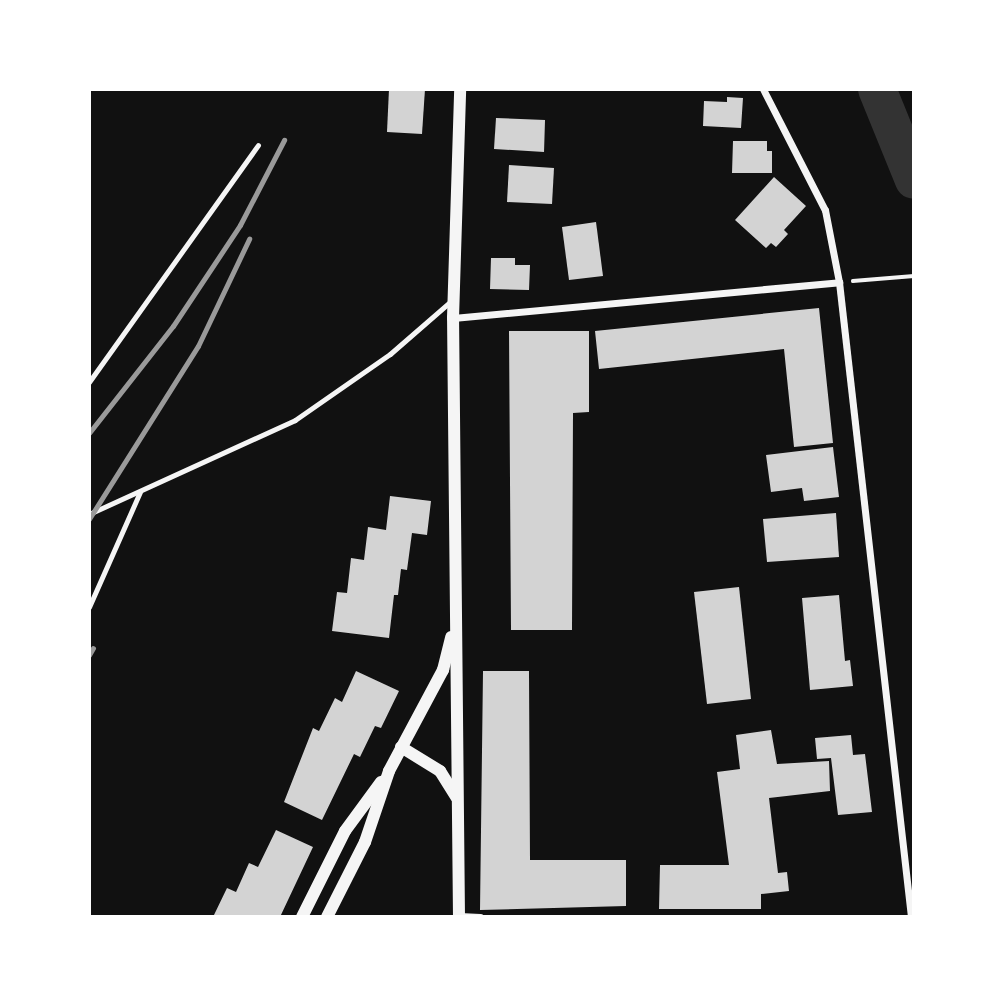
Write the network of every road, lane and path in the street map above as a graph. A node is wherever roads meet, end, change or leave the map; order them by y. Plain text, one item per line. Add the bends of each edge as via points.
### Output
1 (460, 89) edge
2 (763, 89) edge
3 (258, 145) dead end
4 (914, 275) edge
5 (839, 282) junction
6 (453, 299) junction
7 (453, 318) junction
8 (89, 382) edge
9 (140, 492) junction
10 (89, 514) edge
11 (456, 604) junction
12 (89, 607) edge
13 (401, 747) junction
14 (389, 771) junction
15 (458, 801) junction
16 (302, 917) edge
17 (327, 917) edge
18 (459, 917) edge
19 (480, 917) edge
20 (911, 917) edge

1 - 6 street
2 - 5 street via 824,210
3 - 8 lane
4 - 5 path
5 - 7 street
5 - 20 street
6 - 7 street
6 - 9 lane via 390,354 295,420
7 - 11 street
9 - 10 lane
9 - 12 lane
11 - 13 street via 443,670
11 - 15 street
13 - 14 street
13 - 15 street via 440,771
14 - 16 street via 345,831
14 - 17 street via 365,842
15 - 18 street
18 - 19 street

